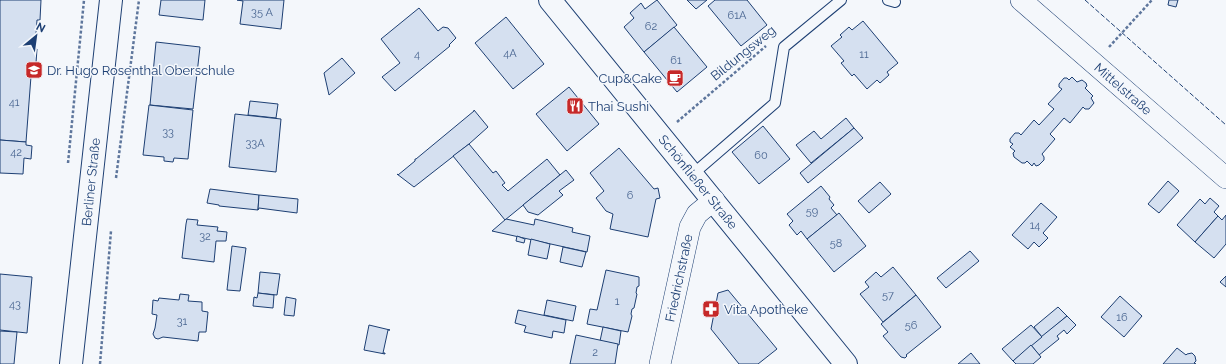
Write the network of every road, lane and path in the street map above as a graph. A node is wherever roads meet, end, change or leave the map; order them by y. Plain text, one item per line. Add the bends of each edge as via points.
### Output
1 (111, 0) edge
2 (139, 0) edge
3 (550, 0) edge
4 (841, 0) edge
5 (1021, 0) edge
6 (1152, 0) edge
7 (768, 45) dead end
8 (1094, 64) junction
9 (676, 122) dead end
10 (693, 174) junction
11 (1226, 178) edge
12 (116, 185) dead end
13 (714, 200) junction
14 (111, 231) dead end
15 (71, 364) edge
16 (100, 364) edge
17 (660, 364) edge
18 (846, 364) edge

1 - 15 main road, Berliner Straße
2 - 12 path
3 - 10 main road, Schönfließer Straße
4 - 10 lane via 784,47 776,104
5 - 8 street, Mittelstraße
6 - 8 path
7 - 9 path, Bildungsweg
8 - 11 street, Mittelstraße
10 - 13 main road, Schönfließer Straße
13 - 17 street, Friedrichstraße via 697,214 690,227
13 - 18 main road, Schönfließer Straße
14 - 16 path

